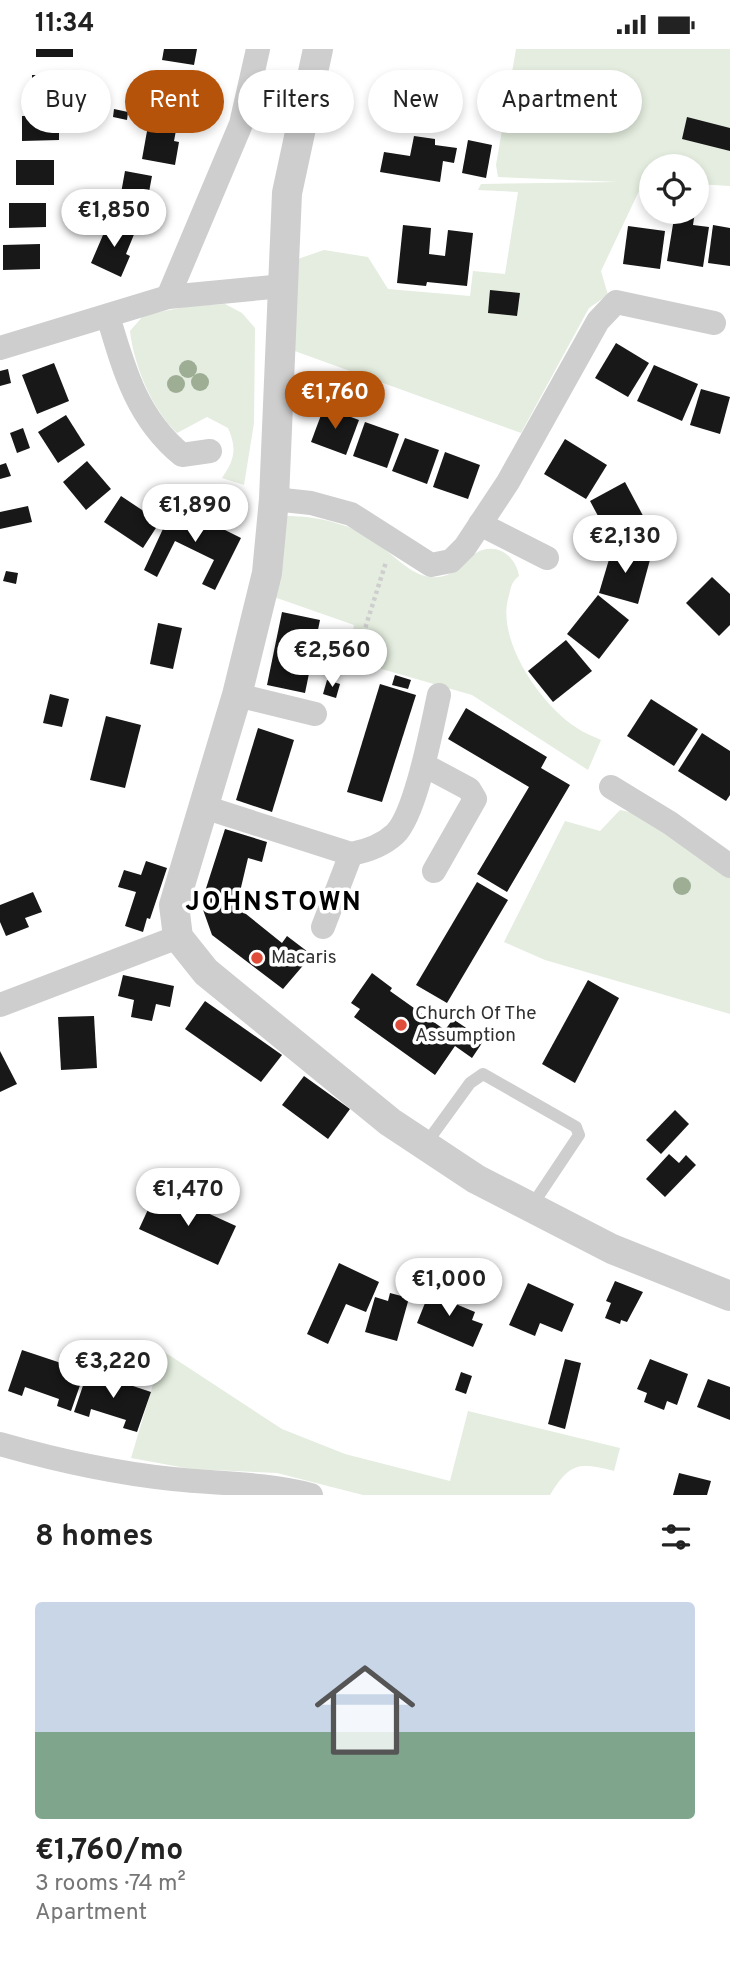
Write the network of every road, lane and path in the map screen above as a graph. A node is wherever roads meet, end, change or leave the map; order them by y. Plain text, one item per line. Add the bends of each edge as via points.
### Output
1 (258, 49) edge
2 (318, 49) edge
3 (283, 286) junction
4 (168, 297) junction
5 (108, 316) junction
6 (714, 323) dead end
7 (0, 348) edge
8 (210, 451) dead end
9 (274, 499) junction
10 (480, 524) junction
11 (547, 558) dead end
12 (386, 561) dead end
13 (357, 654) dead end
14 (237, 695) junction
15 (439, 695) dead end
16 (315, 714) dead end
17 (425, 765) junction
18 (611, 787) dead end
19 (204, 807) junction
20 (351, 855) junction
21 (730, 866) edge
22 (433, 871) dead end
23 (323, 927) dead end
24 (177, 937) junction
25 (0, 1005) edge
26 (425, 1145) junction
27 (531, 1207) junction
28 (730, 1296) edge
29 (0, 1444) edge
30 (311, 1495) edge

1 - 4 street via 241,124
2 - 3 street via 287,193
3 - 4 street
3 - 9 street
4 - 5 street
5 - 7 street
5 - 8 street via 128,383 159,436 182,455
6 - 10 street via 616,302 598,321
9 - 10 street via 351,514 431,565 451,561
9 - 14 street via 267,573
10 - 11 street
12 - 13 path
14 - 16 street
14 - 19 street
15 - 17 street
17 - 20 street via 397,833 372,849
17 - 22 street via 469,789 475,799
18 - 21 street
19 - 20 street
19 - 24 street via 174,905
20 - 23 street
24 - 25 street
24 - 26 street via 205,972 390,1122
26 - 27 street via 476,1179
26 - 27 lane via 470,1083 483,1074 530,1098 576,1127 579,1135
27 - 28 street via 612,1249
29 - 30 street via 52,1459 173,1479 274,1486

